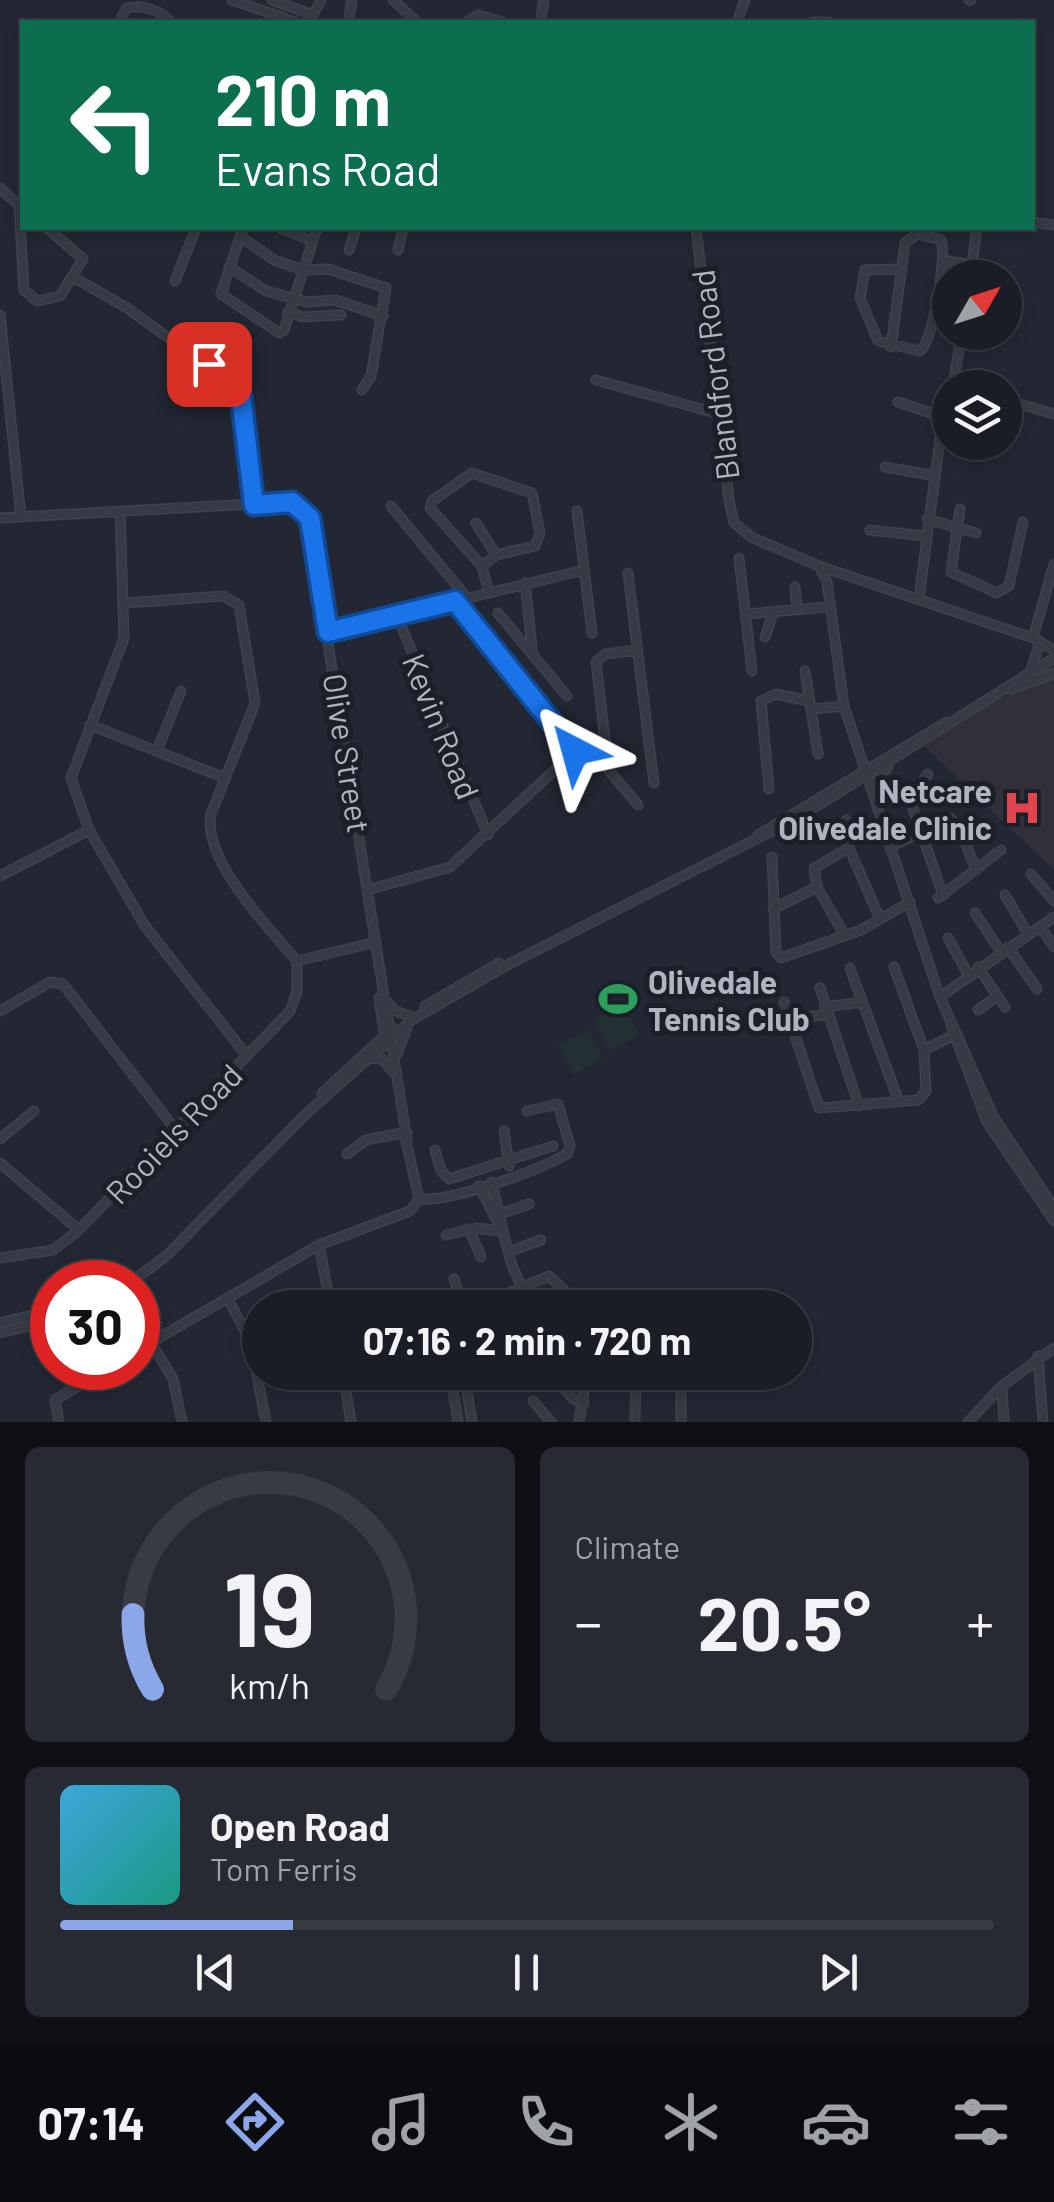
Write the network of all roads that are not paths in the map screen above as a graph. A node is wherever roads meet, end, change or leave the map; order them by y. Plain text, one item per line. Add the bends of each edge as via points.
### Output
1 (158, 0) edge
2 (232, 0) edge
3 (272, 0) edge
4 (321, 0) edge
5 (396, 0) edge
6 (149, 6) edge
7 (260, 10) junction
8 (120, 20) edge
9 (255, 20) edge
10 (289, 20) edge
11 (415, 20) edge
12 (471, 20) edge
13 (496, 20) edge
14 (0, 188) edge
15 (20, 205) edge
16 (22, 230) edge
17 (50, 230) edge
18 (195, 230) edge
19 (285, 230) edge
20 (316, 230) edge
21 (355, 230) edge
22 (401, 230) edge
23 (696, 230) edge
24 (977, 230) edge
25 (242, 232) edge
26 (312, 242) junction
27 (349, 250) dead end
28 (398, 250) dead end
29 (943, 260) edge
30 (973, 260) edge
31 (229, 266) junction
32 (902, 269) junction
33 (303, 270) junction
34 (73, 276) junction
35 (175, 281) dead end
36 (293, 300) junction
37 (288, 312) junction
38 (341, 316) dead end
39 (383, 316) junction
40 (1, 317) edge
41 (932, 317) edge
42 (891, 347) junction
43 (596, 380) dead end
44 (362, 390) dead end
45 (898, 402) dead end
46 (1022, 405) edge
47 (719, 414) junction
48 (1054, 414) edge
49 (885, 467) dead end
50 (935, 476) junction
51 (254, 505) junction
52 (391, 506) dead end
53 (960, 509) dead end
54 (577, 511) dead end
55 (120, 512) junction
56 (22, 517) junction
57 (0, 518) edge
58 (927, 520) junction
59 (476, 522) dead end
60 (1023, 522) dead end
61 (957, 526) junction
62 (870, 530) dead end
63 (976, 533) dead end
64 (924, 536) junction
65 (780, 549) junction
66 (496, 554) junction
67 (739, 558) dead end
68 (1054, 564) edge
69 (482, 566) junction
70 (819, 566) junction
71 (584, 570) junction
72 (628, 573) dead end
73 (845, 574) junction
74 (525, 583) junction
75 (882, 585) junction
76 (795, 587) dead end
77 (828, 592) junction
78 (488, 593) junction
79 (467, 598) junction
80 (919, 598) junction
81 (455, 601) junction
82 (125, 602) junction
83 (827, 607) junction
84 (797, 609) junction
85 (774, 611) junction
86 (498, 614) dead end
87 (746, 614) junction
88 (397, 616) junction
89 (328, 632) junction
90 (592, 633) dead end
91 (765, 637) dead end
92 (1036, 640) junction
93 (637, 650) junction
94 (1054, 650) edge
95 (532, 651) junction
96 (1054, 658) edge
97 (752, 671) dead end
98 (805, 671) dead end
99 (1054, 673) edge
100 (1028, 675) junction
101 (1004, 690) junction
102 (181, 691) dead end
103 (567, 696) dead end
104 (810, 705) junction
105 (844, 706) junction
106 (958, 718) junction
107 (90, 725) junction
108 (157, 751) junction
109 (575, 751) junction
110 (818, 754) dead end
111 (902, 754) junction
112 (596, 755) junction
113 (864, 774) junction
114 (928, 774) dead end
115 (225, 778) junction
116 (654, 783) dead end
117 (769, 789) dead end
118 (836, 795) junction
119 (873, 799) junction
120 (638, 805) dead end
121 (878, 812) junction
122 (846, 820) dead end
123 (89, 830) junction
124 (921, 832) junction
125 (488, 834) junction
126 (750, 841) junction
127 (890, 847) junction
128 (849, 848) junction
129 (1001, 850) dead end
130 (772, 858) dead end
131 (976, 870) junction
132 (1031, 874) dead end
133 (0, 876) edge
134 (817, 888) junction
135 (370, 889) junction
136 (652, 891) junction
137 (1005, 896) dead end
138 (910, 902) junction
139 (1054, 902) edge
140 (773, 909) junction
141 (974, 914) dead end
142 (1054, 916) edge
143 (880, 919) junction
144 (1040, 926) junction
145 (1028, 934) junction
146 (845, 936) junction
147 (948, 938) dead end
148 (376, 942) junction
149 (1054, 947) edge
150 (1005, 949) junction
151 (377, 954) junction
152 (296, 961) junction
153 (894, 967) dead end
154 (850, 968) dead end
155 (978, 968) junction
156 (969, 976) junction
157 (470, 986) junction
158 (820, 988) dead end
159 (1037, 989) dead end
160 (997, 996) junction
161 (940, 997) junction
162 (384, 998) junction
163 (464, 1002) dead end
164 (784, 1002) dead end
165 (862, 1002) junction
166 (1005, 1007) dead end
167 (0, 1010) edge
168 (827, 1010) junction
169 (978, 1010) dead end
170 (381, 1018) junction
171 (411, 1018) junction
172 (789, 1020) junction
173 (951, 1026) junction
174 (388, 1036) junction
175 (952, 1036) junction
176 (924, 1050) junction
177 (247, 1056) junction
178 (363, 1056) junction
179 (395, 1072) junction
180 (898, 1102) junction
181 (859, 1106) junction
182 (34, 1111) dead end
183 (527, 1111) dead end
184 (986, 1122) junction
185 (176, 1129) junction
186 (504, 1131) dead end
187 (406, 1135) junction
188 (985, 1137) dead end
189 (0, 1139) edge
190 (553, 1146) dead end
191 (435, 1150) dead end
192 (991, 1151) dead end
193 (347, 1154) dead end
194 (1009, 1158) junction
195 (508, 1161) junction
196 (0, 1162) edge
197 (511, 1176) junction
198 (492, 1182) junction
199 (478, 1186) junction
200 (418, 1198) junction
201 (529, 1204) dead end
202 (1054, 1208) edge
203 (498, 1221) junction
204 (1054, 1221) edge
205 (469, 1229) junction
206 (79, 1230) junction
207 (446, 1236) dead end
208 (540, 1240) dead end
209 (319, 1245) junction
210 (508, 1252) junction
211 (480, 1257) dead end
212 (0, 1258) edge
213 (158, 1260) edge
214 (454, 1278) dead end
215 (520, 1288) junction
216 (328, 1290) edge
217 (458, 1290) edge
218 (515, 1290) edge
219 (565, 1290) edge
220 (228, 1298) junction
221 (30, 1316) edge
222 (0, 1323) edge
223 (30, 1326) edge
224 (0, 1333) edge
225 (160, 1336) edge
226 (1054, 1348) edge
227 (1038, 1356) junction
228 (160, 1358) edge
229 (1002, 1386) junction
230 (71, 1390) edge
231 (346, 1390) edge
232 (453, 1390) edge
233 (467, 1390) edge
234 (565, 1390) edge
235 (585, 1390) edge
236 (636, 1390) edge
237 (681, 1390) edge
238 (534, 1401) dead end
239 (584, 1403) junction
240 (59, 1422) edge
241 (182, 1422) edge
242 (266, 1422) edge
243 (351, 1422) edge
244 (458, 1422) edge
245 (472, 1422) edge
246 (551, 1422) edge
247 (580, 1422) edge
248 (635, 1422) edge
249 (682, 1422) edge
250 (968, 1422) edge
251 (1004, 1422) edge
252 (1043, 1422) edge

1 - 6 street
2 - 7 street
3 - 4 street via 313,15
5 - 11 street
6 - 8 street via 130,7
7 - 9 street
7 - 10 street
12 - 13 street
14 - 15 street
16 - 34 street via 26,296 56,299
17 - 34 street via 82,256
18 - 35 street
19 - 26 street
20 - 26 street
21 - 27 street
22 - 28 street
23 - 47 street, Blandford Road
24 - 30 street
25 - 31 street
25 - 33 street via 274,260
26 - 33 street
29 - 32 street via 939,238 917,234 905,243
31 - 36 street
31 - 37 street via 222,297 274,332 283,331
32 - 42 street
32 - 42 street via 868,268 860,285 870,332
33 - 36 street
33 - 39 street via 328,269 382,285 388,291
34 - 51 street via 240,391
36 - 37 street
36 - 39 street via 335,300
37 - 38 street
39 - 44 street
40 - 56 street
41 - 42 street via 926,348
43 - 47 street
45 - 50 street via 940,418
46 - 48 street
47 - 65 street, Blandford Road via 734,522 746,535
49 - 50 street
50 - 58 street
51 - 55 street
51 - 89 street, Olive Street via 292,502 310,518
52 - 79 street
53 - 61 street
54 - 71 street
55 - 56 street
55 - 82 street
56 - 57 street
58 - 61 street
58 - 64 street
59 - 66 street
60 - 61 street via 1009,586 1000,593 952,574
61 - 63 street
62 - 64 street
64 - 80 street
65 - 70 street
65 - 75 street
66 - 69 street
66 - 69 street via 538,543 536,498 482,474 466,474 430,508
67 - 87 street
68 - 92 street
69 - 78 street
70 - 73 street
70 - 77 street
71 - 74 street
71 - 90 street
72 - 93 street
73 - 75 street
73 - 77 street
74 - 78 street
74 - 95 street
75 - 80 street
76 - 84 street
77 - 83 street
78 - 79 street
79 - 81 street
80 - 92 street
81 - 88 street
81 - 109 street
82 - 107 street via 121,648
82 - 115 street via 223,596 239,604 254,703
83 - 84 street
83 - 105 street
84 - 85 street
85 - 87 street
85 - 91 street
86 - 95 street
87 - 97 street
88 - 89 street
88 - 125 street, Kevin Road
89 - 135 street, Olive Street
92 - 94 street
92 - 100 street
93 - 112 street via 605,654 596,662 605,740
93 - 116 street
95 - 103 street
96 - 100 street
98 - 104 street
99 - 101 street
100 - 101 street
101 - 106 street
102 - 108 street
104 - 105 street
104 - 110 street
104 - 117 street via 776,694 761,700
105 - 113 street
106 - 111 street
106 - 113 street
107 - 108 street
107 - 123 street via 71,773
108 - 115 street
109 - 112 street via 586,748
109 - 125 street
111 - 113 street
111 - 121 street via 877,780
112 - 120 street
113 - 118 street
113 - 119 street
113 - 126 street
114 - 124 street via 908,794
115 - 152 street via 210,819 213,843 230,877
118 - 119 street via 857,788
118 - 126 street
119 - 121 street
121 - 127 street
122 - 128 street
123 - 133 street
123 - 177 street via 145,926
124 - 127 street
124 - 131 street via 953,819
124 - 131 street via 941,896
125 - 135 street via 443,872
126 - 136 street
127 - 138 street
128 - 134 street via 816,864
128 - 143 street
129 - 131 street
130 - 140 street
132 - 139 street
134 - 140 street
134 - 146 street
135 - 148 street, Olive Street
136 - 157 street
136 - 171 street via 512,957
137 - 145 street
138 - 143 street
138 - 161 street
140 - 146 street via 781,958
141 - 150 street
142 - 144 street
143 - 146 street
144 - 145 street
144 - 149 street
145 - 150 street
147 - 156 street
148 - 151 street, Olive Street
148 - 152 street
150 - 155 street
150 - 159 street
151 - 162 street, Olive Street
151 - 170 street, Olive Street
152 - 177 street, Rooiels Road via 293,1006
153 - 176 street
154 - 165 street
155 - 156 street
155 - 160 street
156 - 161 street
157 - 163 street
157 - 171 street
158 - 168 street
160 - 166 street
160 - 169 street
161 - 173 street
162 - 171 street
162 - 174 street, Olive Street
164 - 172 street
165 - 168 street
165 - 180 street
167 - 185 street via 60,982
168 - 172 street
168 - 181 street
170 - 174 street, Olive Street
170 - 178 street
171 - 174 street
171 - 179 street via 397,1047
172 - 181 street via 819,1108
173 - 175 street
173 - 202 street via 993,1116
174 - 178 street
174 - 179 street, Olive Street
175 - 176 street
175 - 184 street
176 - 180 street via 925,1095
177 - 185 street, Rooiels Road
178 - 179 street via 382,1059
178 - 213 street
179 - 187 street, Olive Street
180 - 181 street
182 - 189 street
183 - 197 street via 558,1104 569,1151
184 - 188 street
184 - 194 street
185 - 206 street, Rooiels Road
186 - 195 street
187 - 193 street via 366,1140
187 - 200 street, Olive Street
190 - 195 street
191 - 195 street via 446,1178
192 - 194 street
194 - 204 street
195 - 197 street
196 - 206 street
197 - 198 street
198 - 199 street
198 - 203 street
199 - 200 street
199 - 203 street
200 - 209 street via 410,1211
201 - 203 street
203 - 205 street
203 - 210 street
205 - 207 street
205 - 211 street
206 - 212 street, Rooiels Road via 53,1250
208 - 210 street
209 - 216 street
209 - 220 street
210 - 215 street
214 - 217 street
215 - 218 street
215 - 219 street via 552,1277
220 - 225 street
220 - 242 street via 250,1340
221 - 222 street
223 - 224 street
226 - 227 street
227 - 229 street
227 - 252 street
228 - 241 street via 173,1379
229 - 250 street
229 - 251 street
230 - 240 street via 54,1403
231 - 243 street
232 - 244 street
233 - 245 street
234 - 239 street
235 - 239 street
236 - 248 street
237 - 249 street
238 - 246 street
239 - 247 street

